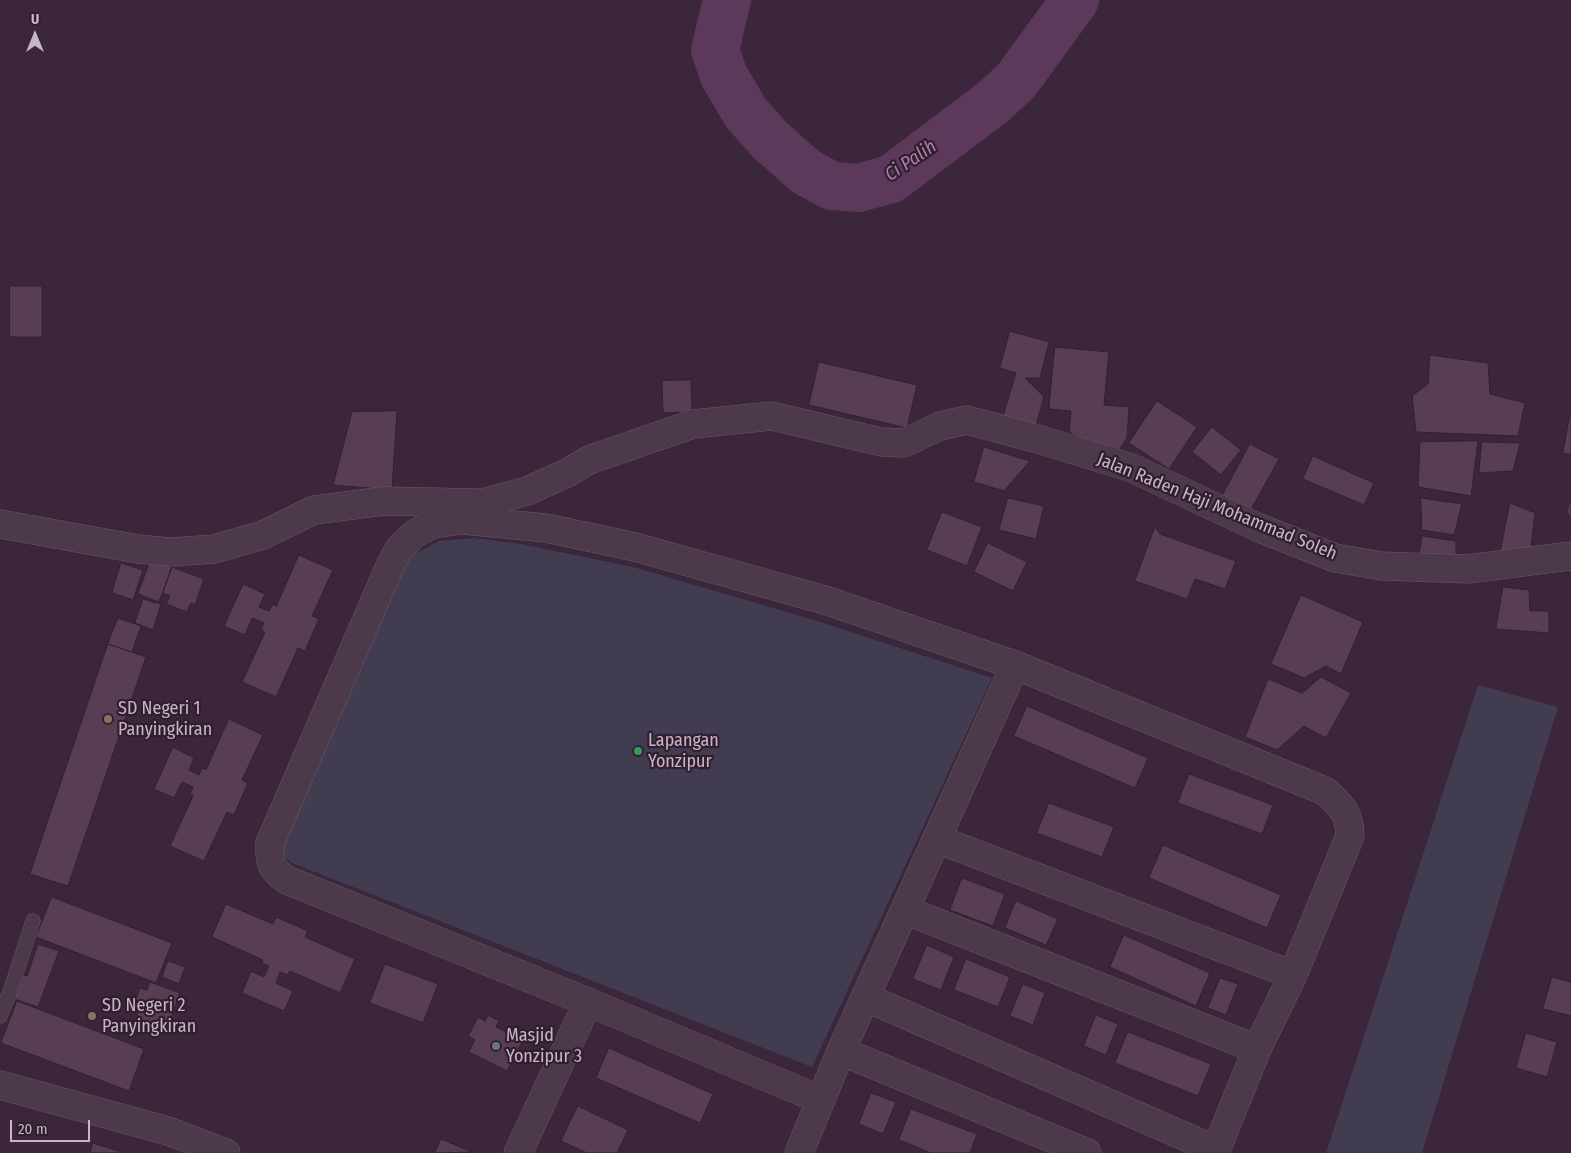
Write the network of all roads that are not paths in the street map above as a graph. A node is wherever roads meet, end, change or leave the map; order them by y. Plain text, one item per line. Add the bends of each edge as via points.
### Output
1 (0, 524) edge
2 (1571, 556) edge
3 (1015, 665) junction
4 (937, 839) junction
5 (905, 910) junction
6 (33, 921) dead end
7 (1293, 975) junction
8 (865, 997) junction
9 (588, 1002) junction
10 (0, 1016) edge
11 (1258, 1049) junction
12 (841, 1051) junction
13 (0, 1086) edge
14 (820, 1100) junction
15 (219, 1152) edge
16 (1216, 1152) edge
17 (518, 1153) edge
18 (800, 1153) edge
19 (1087, 1153) edge

1 - 2 street, Jalan Raden Haji Mohammad Soleh via 138,549 171,552 214,549 263,534 314,510 384,501 482,503 527,490 589,460 693,424 772,416 881,442 904,443 940,426 967,420 1132,468 1257,527 1335,558 1382,566 1468,569
3 - 4 street
3 - 7 street via 1325,790 1338,803 1350,825 1350,836
3 - 9 street via 828,600 587,536 546,528 462,520 433,524 414,534 390,566 270,843 269,856 273,868 287,880
4 - 5 street
4 - 7 street
5 - 8 street
5 - 11 street
6 - 10 lane
7 - 11 street
8 - 12 street
8 - 16 street
9 - 14 street
9 - 17 street
11 - 16 street
12 - 14 street
12 - 19 street
13 - 15 street via 168,1131
14 - 18 street

